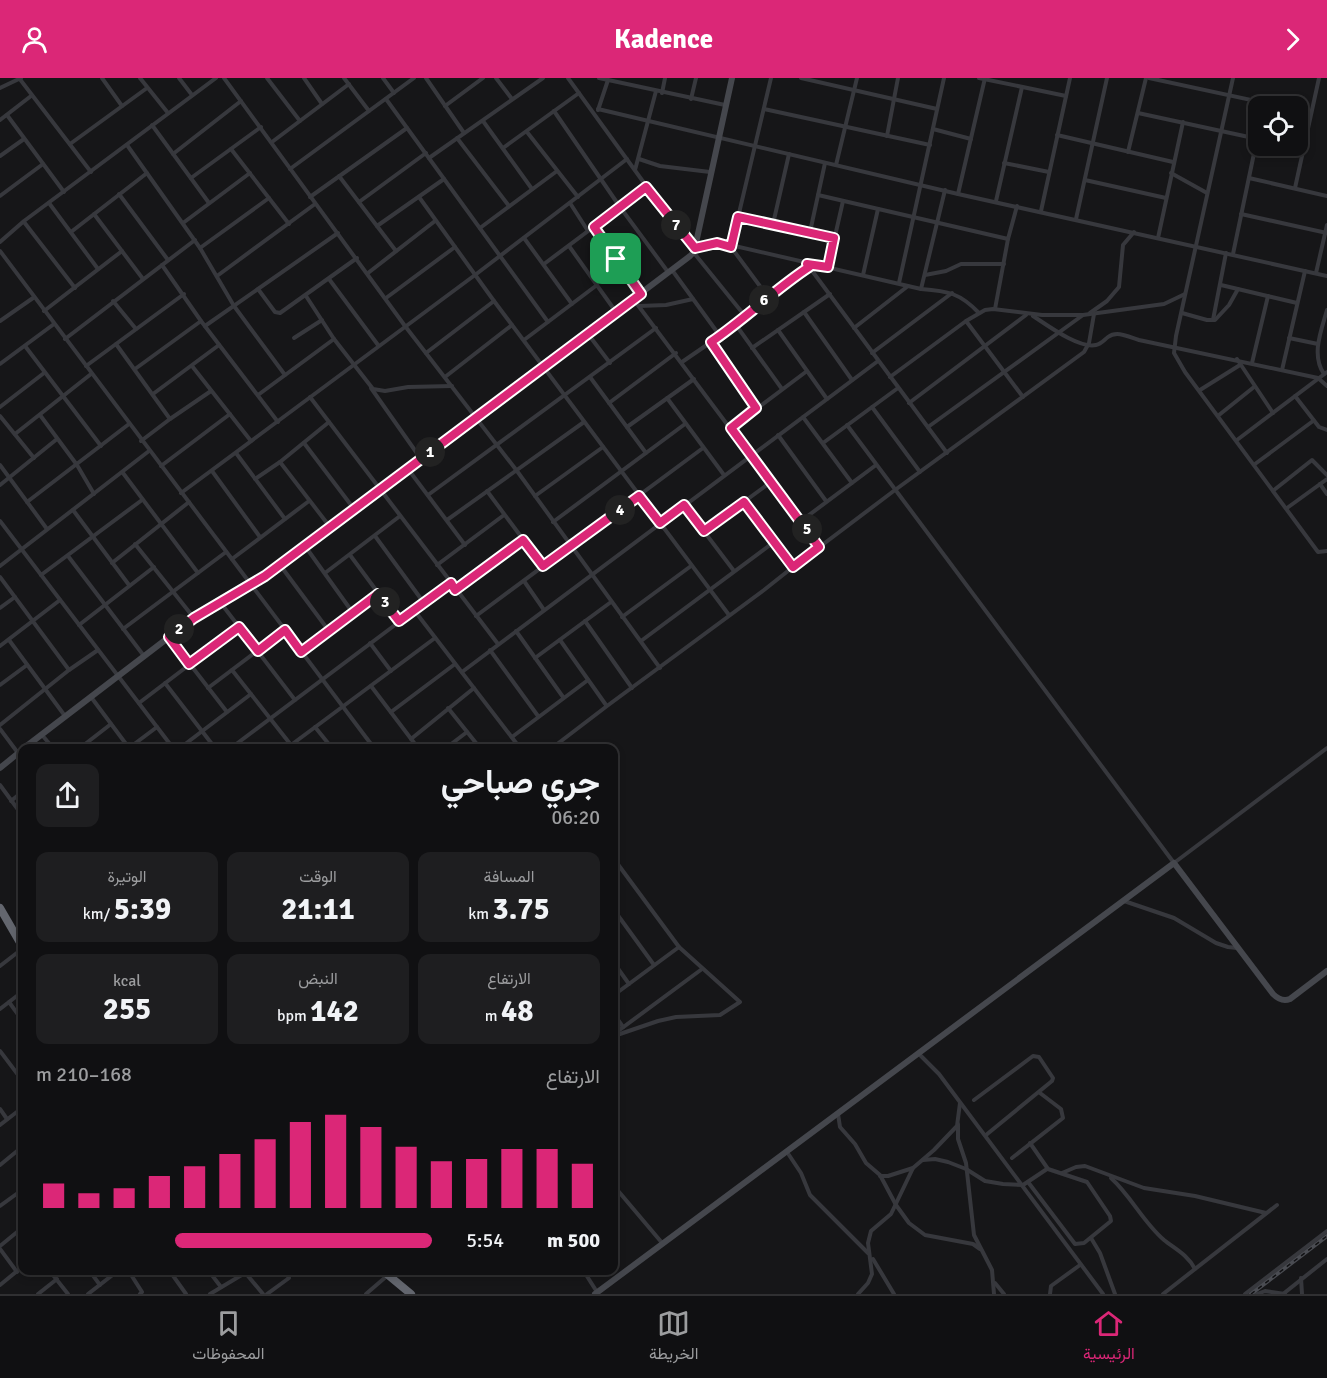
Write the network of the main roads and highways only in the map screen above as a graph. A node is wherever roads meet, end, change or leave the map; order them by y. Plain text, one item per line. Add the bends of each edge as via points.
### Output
1 (0, 908) edge
2 (18, 940) edge
3 (387, 1275) edge
4 (411, 1294) edge

1 - 2 highway
3 - 4 highway

